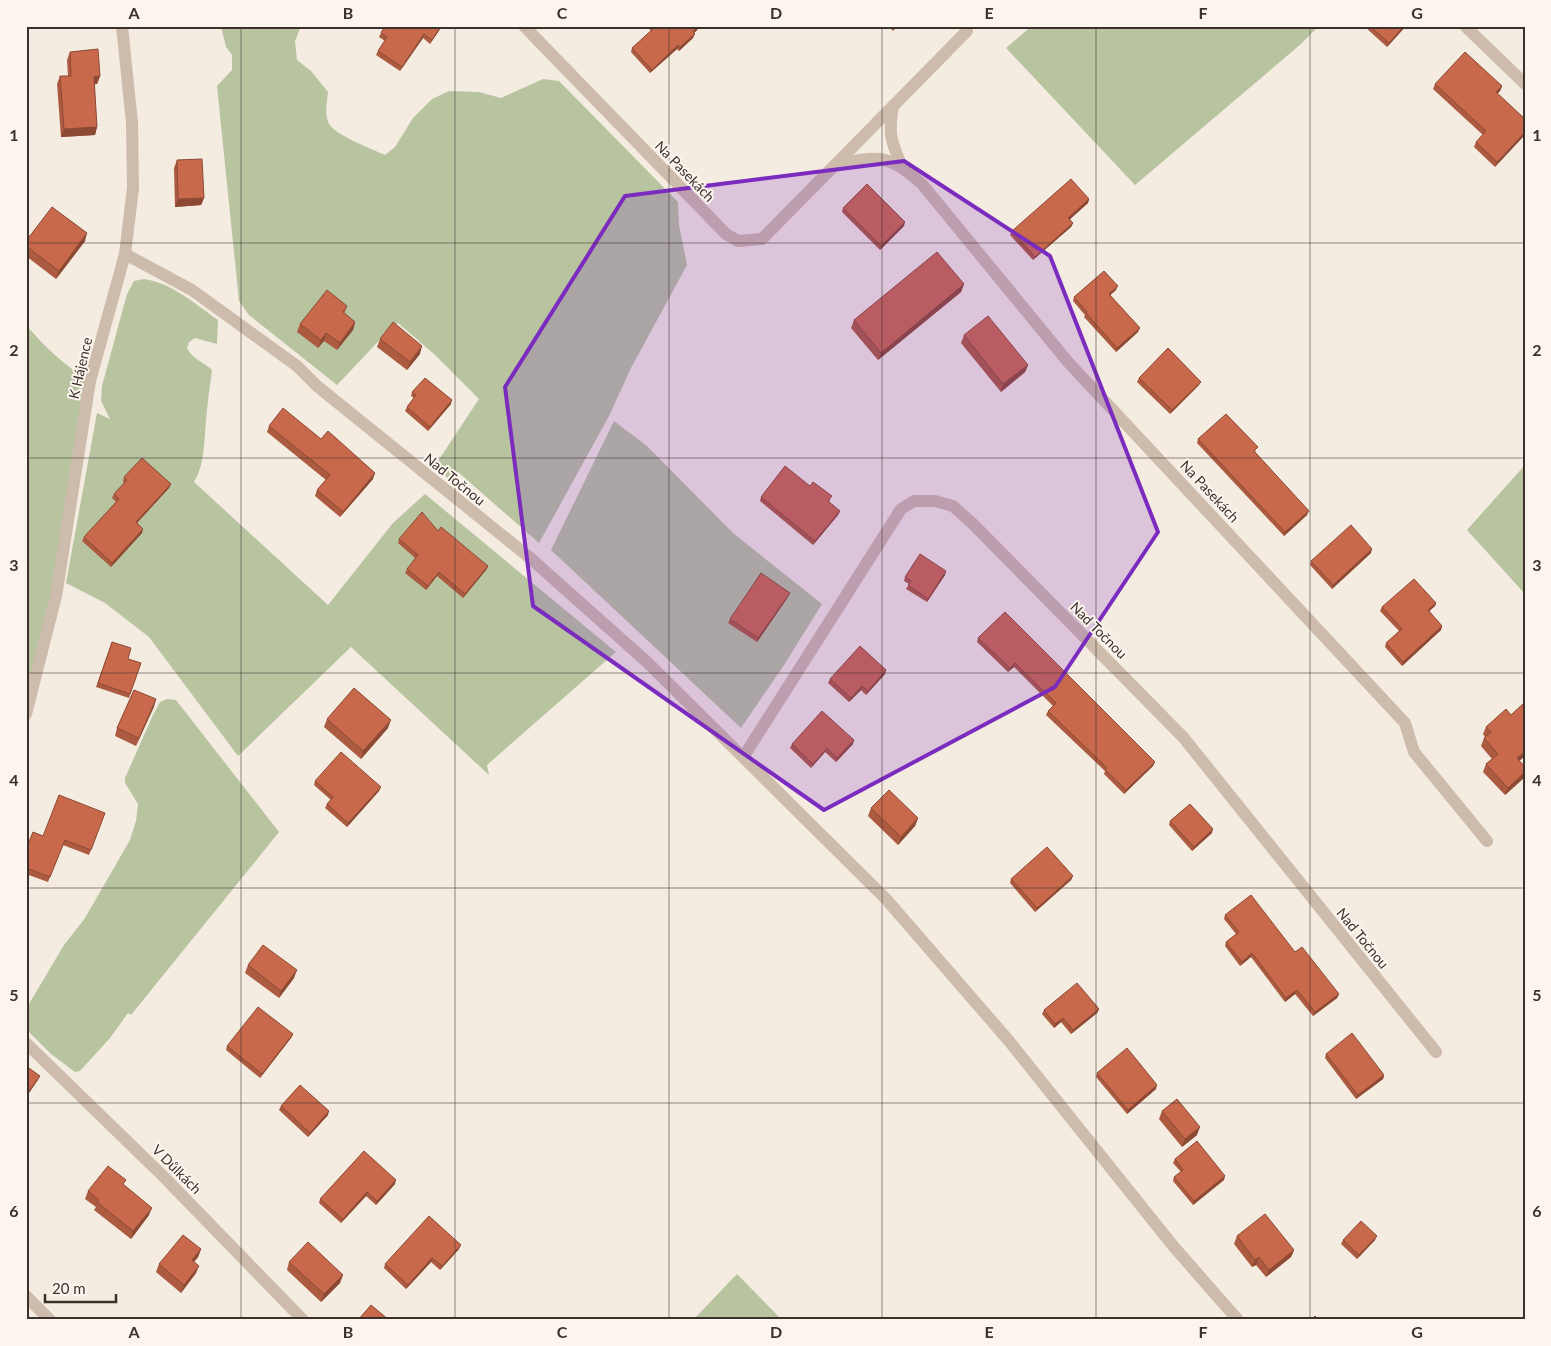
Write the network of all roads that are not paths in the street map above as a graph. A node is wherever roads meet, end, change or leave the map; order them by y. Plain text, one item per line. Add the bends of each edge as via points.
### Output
1 (122, 26) edge
2 (524, 26) edge
3 (1465, 26) edge
4 (967, 31) dead end
5 (1525, 84) edge
6 (893, 106) junction
7 (836, 165) junction
8 (902, 167) junction
9 (125, 254) junction
10 (26, 714) edge
11 (744, 756) junction
12 (1487, 841) dead end
13 (26, 1043) edge
14 (1436, 1052) dead end
15 (26, 1296) edge
16 (50, 1320) edge
17 (303, 1320) edge
18 (1238, 1320) edge

1 - 9 street, K Hájence via 132,133 133,188
2 - 7 street, Na Pasekách via 726,234 738,241 762,239
3 - 5 street
4 - 6 street, Na Pasekách
6 - 7 street, Na Pasekách
6 - 8 street, Na Pasekách via 890,126
7 - 8 street, Na Pasekách via 867,158 885,159
8 - 12 street, Na Pasekách via 922,184 1068,362 1405,723 1414,752
9 - 10 street, K Hájence via 90,381 56,596
9 - 11 street, Nad Točnou via 192,290 298,366 317,386 529,557 647,662
11 - 14 street, Nad Točnou via 901,509 914,501 935,501 953,506 1183,737
11 - 18 street, Nad Točnou via 886,898 1009,1041 1174,1247
13 - 17 street, V Důlkách via 164,1177
15 - 16 street

